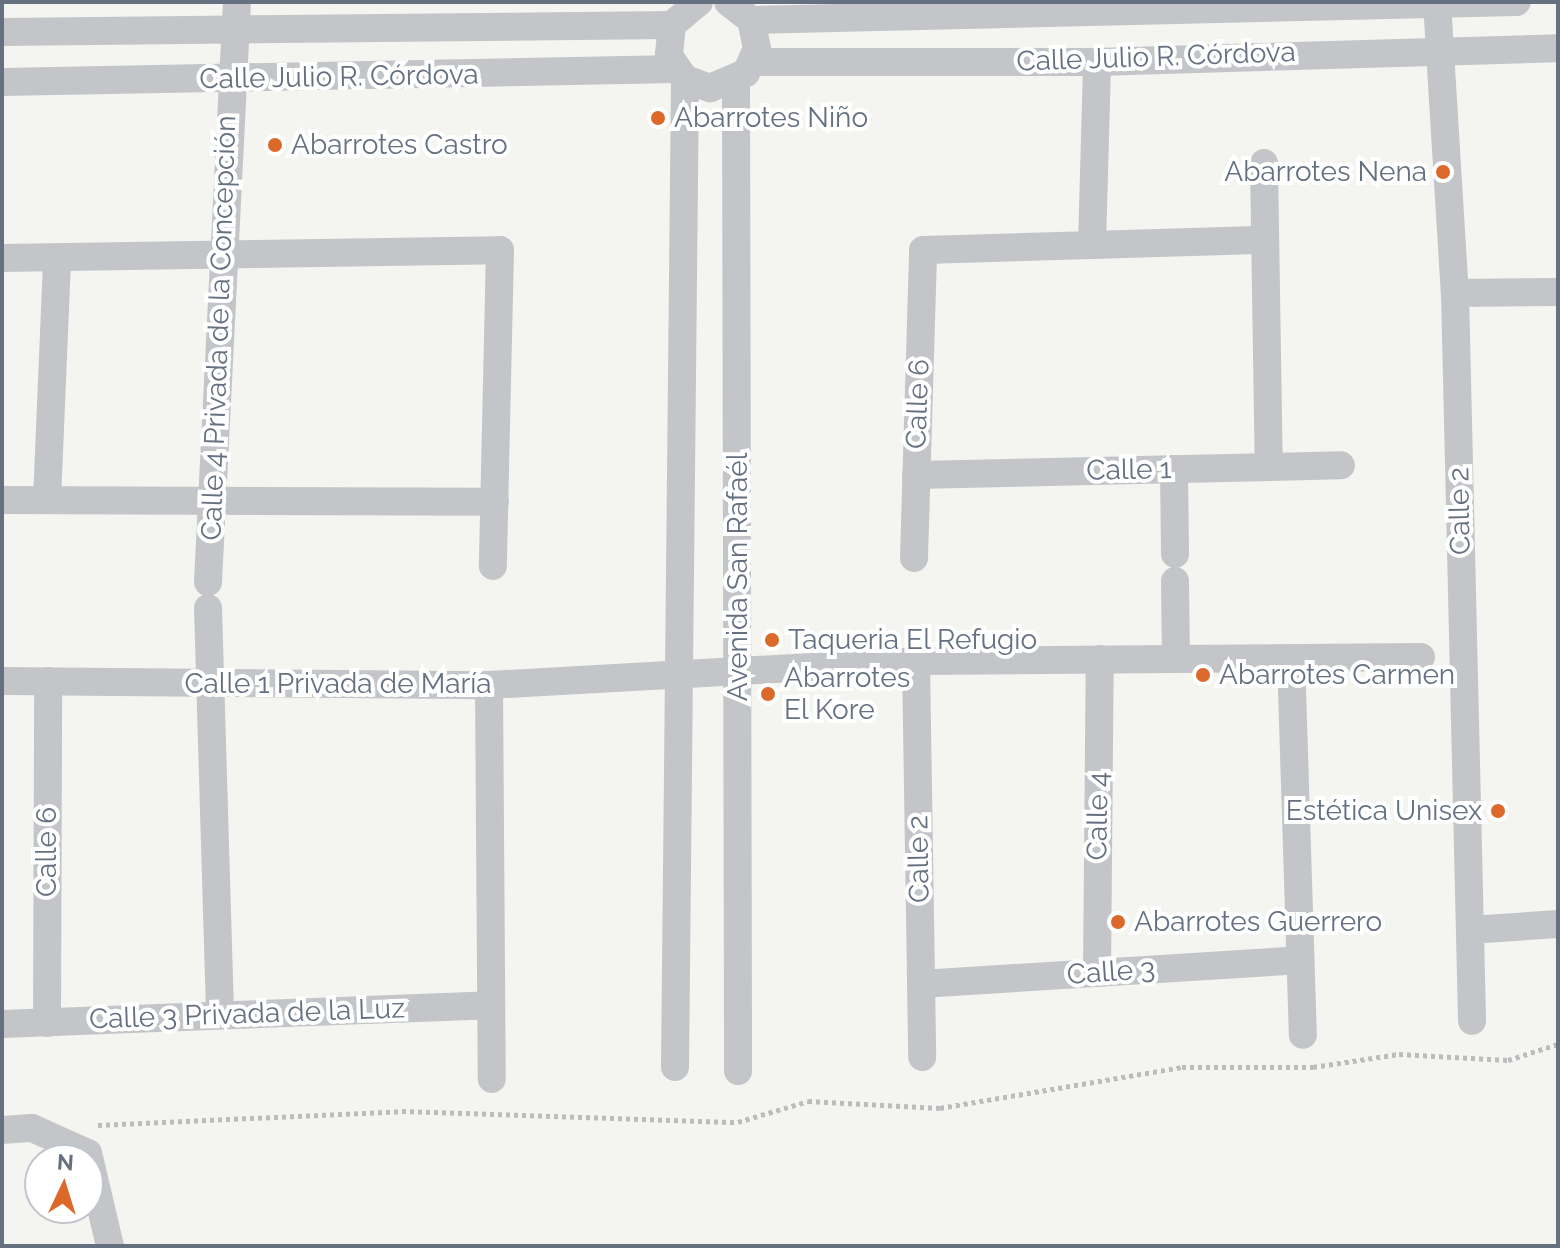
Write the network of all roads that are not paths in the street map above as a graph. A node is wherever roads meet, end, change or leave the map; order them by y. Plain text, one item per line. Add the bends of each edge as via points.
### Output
1 (728, 2) edge
2 (1437, 2) edge
3 (1517, 2) edge
4 (1276, 3) edge
5 (687, 9) edge
6 (849, 10) edge
7 (236, 14) edge
8 (751, 20) junction
9 (2, 32) edge
10 (1438, 48) junction
11 (1558, 48) edge
12 (1097, 62) junction
13 (745, 72) junction
14 (680, 74) junction
15 (229, 80) junction
16 (2, 82) edge
17 (1264, 163) dead end
18 (1265, 240) junction
19 (1092, 245) junction
20 (228, 255) junction
21 (2, 258) edge
22 (57, 259) junction
23 (1558, 292) edge
24 (1455, 293) junction
25 (1341, 465) dead end
26 (1269, 467) junction
27 (1174, 469) junction
28 (916, 475) junction
29 (2, 500) edge
30 (47, 500) junction
31 (211, 501) junction
32 (495, 502) junction
33 (914, 558) dead end
34 (493, 566) dead end
35 (1421, 657) dead end
36 (1291, 658) junction
37 (1100, 659) junction
38 (1176, 659) junction
39 (916, 661) junction
40 (738, 667) junction
41 (675, 678) junction
42 (2, 681) edge
43 (48, 681) junction
44 (209, 685) junction
45 (489, 685) junction
46 (1558, 924) edge
47 (1470, 930) junction
48 (1300, 960) junction
49 (1097, 973) junction
50 (921, 984) junction
51 (491, 1005) junction
52 (220, 1015) junction
53 (1472, 1021) dead end
54 (47, 1023) junction
55 (2, 1024) edge
56 (1303, 1035) dead end
57 (922, 1057) dead end
58 (675, 1067) dead end
59 (738, 1071) dead end
60 (492, 1079) dead end
61 (2, 1130) edge
62 (110, 1246) edge

1 - 8 street
2 - 3 street, Calle Julio R. Córdova
2 - 4 street, Calle Julio R. Córdova
2 - 10 street, Calle 2
4 - 6 street, Calle Julio R. Córdova
5 - 7 street, Calle Julio R. Córdova
5 - 14 street
6 - 8 street, Calle Julio R. Córdova
7 - 9 street, Calle Julio R. Córdova
7 - 15 street, Calle 4 Privada de la Concepción
8 - 13 street, Avenida San Rafaél
10 - 11 street, Calle Julio R. Córdova
10 - 12 street, Calle Julio R. Córdova
10 - 24 street, Calle 2
12 - 13 street, Calle Julio R. Córdova
12 - 19 street
13 - 14 street, Calle Julio R. Córdova via 710,88
13 - 40 street, Avenida San Rafaél
14 - 15 street, Calle Julio R. Córdova
14 - 41 street
15 - 16 street, Calle Julio R. Córdova
15 - 20 street, Calle 4 Privada de la Concepción
17 - 18 street
18 - 19 street
18 - 26 street
19 - 28 street, Calle 6 via 923,250
20 - 22 street
20 - 31 street, Calle 4 Privada de la Concepción
20 - 32 street via 500,250
21 - 22 street
22 - 30 street
23 - 24 street
24 - 47 street, Calle 2
25 - 26 street, Calle 1
26 - 27 street, Calle 1
27 - 28 street, Calle 1
27 - 38 street
28 - 33 street, Calle 6
29 - 30 street
30 - 31 street
31 - 32 street
31 - 44 street, Calle 4 Privada de la Concepción
32 - 34 street
35 - 36 street, Calle 1 Privada de María
36 - 38 street, Calle 1 Privada de María
36 - 48 street
37 - 38 street, Calle 1 Privada de María
37 - 39 street, Calle 1 Privada de María
37 - 49 street, Calle 4
39 - 40 street, Calle 1 Privada de María
39 - 50 street, Calle 2
40 - 41 street, Calle 1 Privada de María
40 - 59 street, Avenida San Rafaél
41 - 45 street, Calle 1 Privada de María
41 - 58 street
42 - 43 street, Calle 1 Privada de María
43 - 44 street, Calle 1 Privada de María
43 - 54 street, Calle 6
44 - 45 street, Calle 1 Privada de María
44 - 52 street, Calle 4 Privada de la Concepción
45 - 51 street
46 - 47 street
47 - 53 street, Calle 2
48 - 49 street, Calle 3
48 - 56 street
49 - 50 street, Calle 3
50 - 57 street, Calle 2
51 - 52 street, Calle 3 Privada de la Luz
51 - 60 street
52 - 54 street, Calle 3 Privada de la Luz
54 - 55 street, Calle 3 Privada de la Luz
61 - 62 street via 32,1128 88,1153

